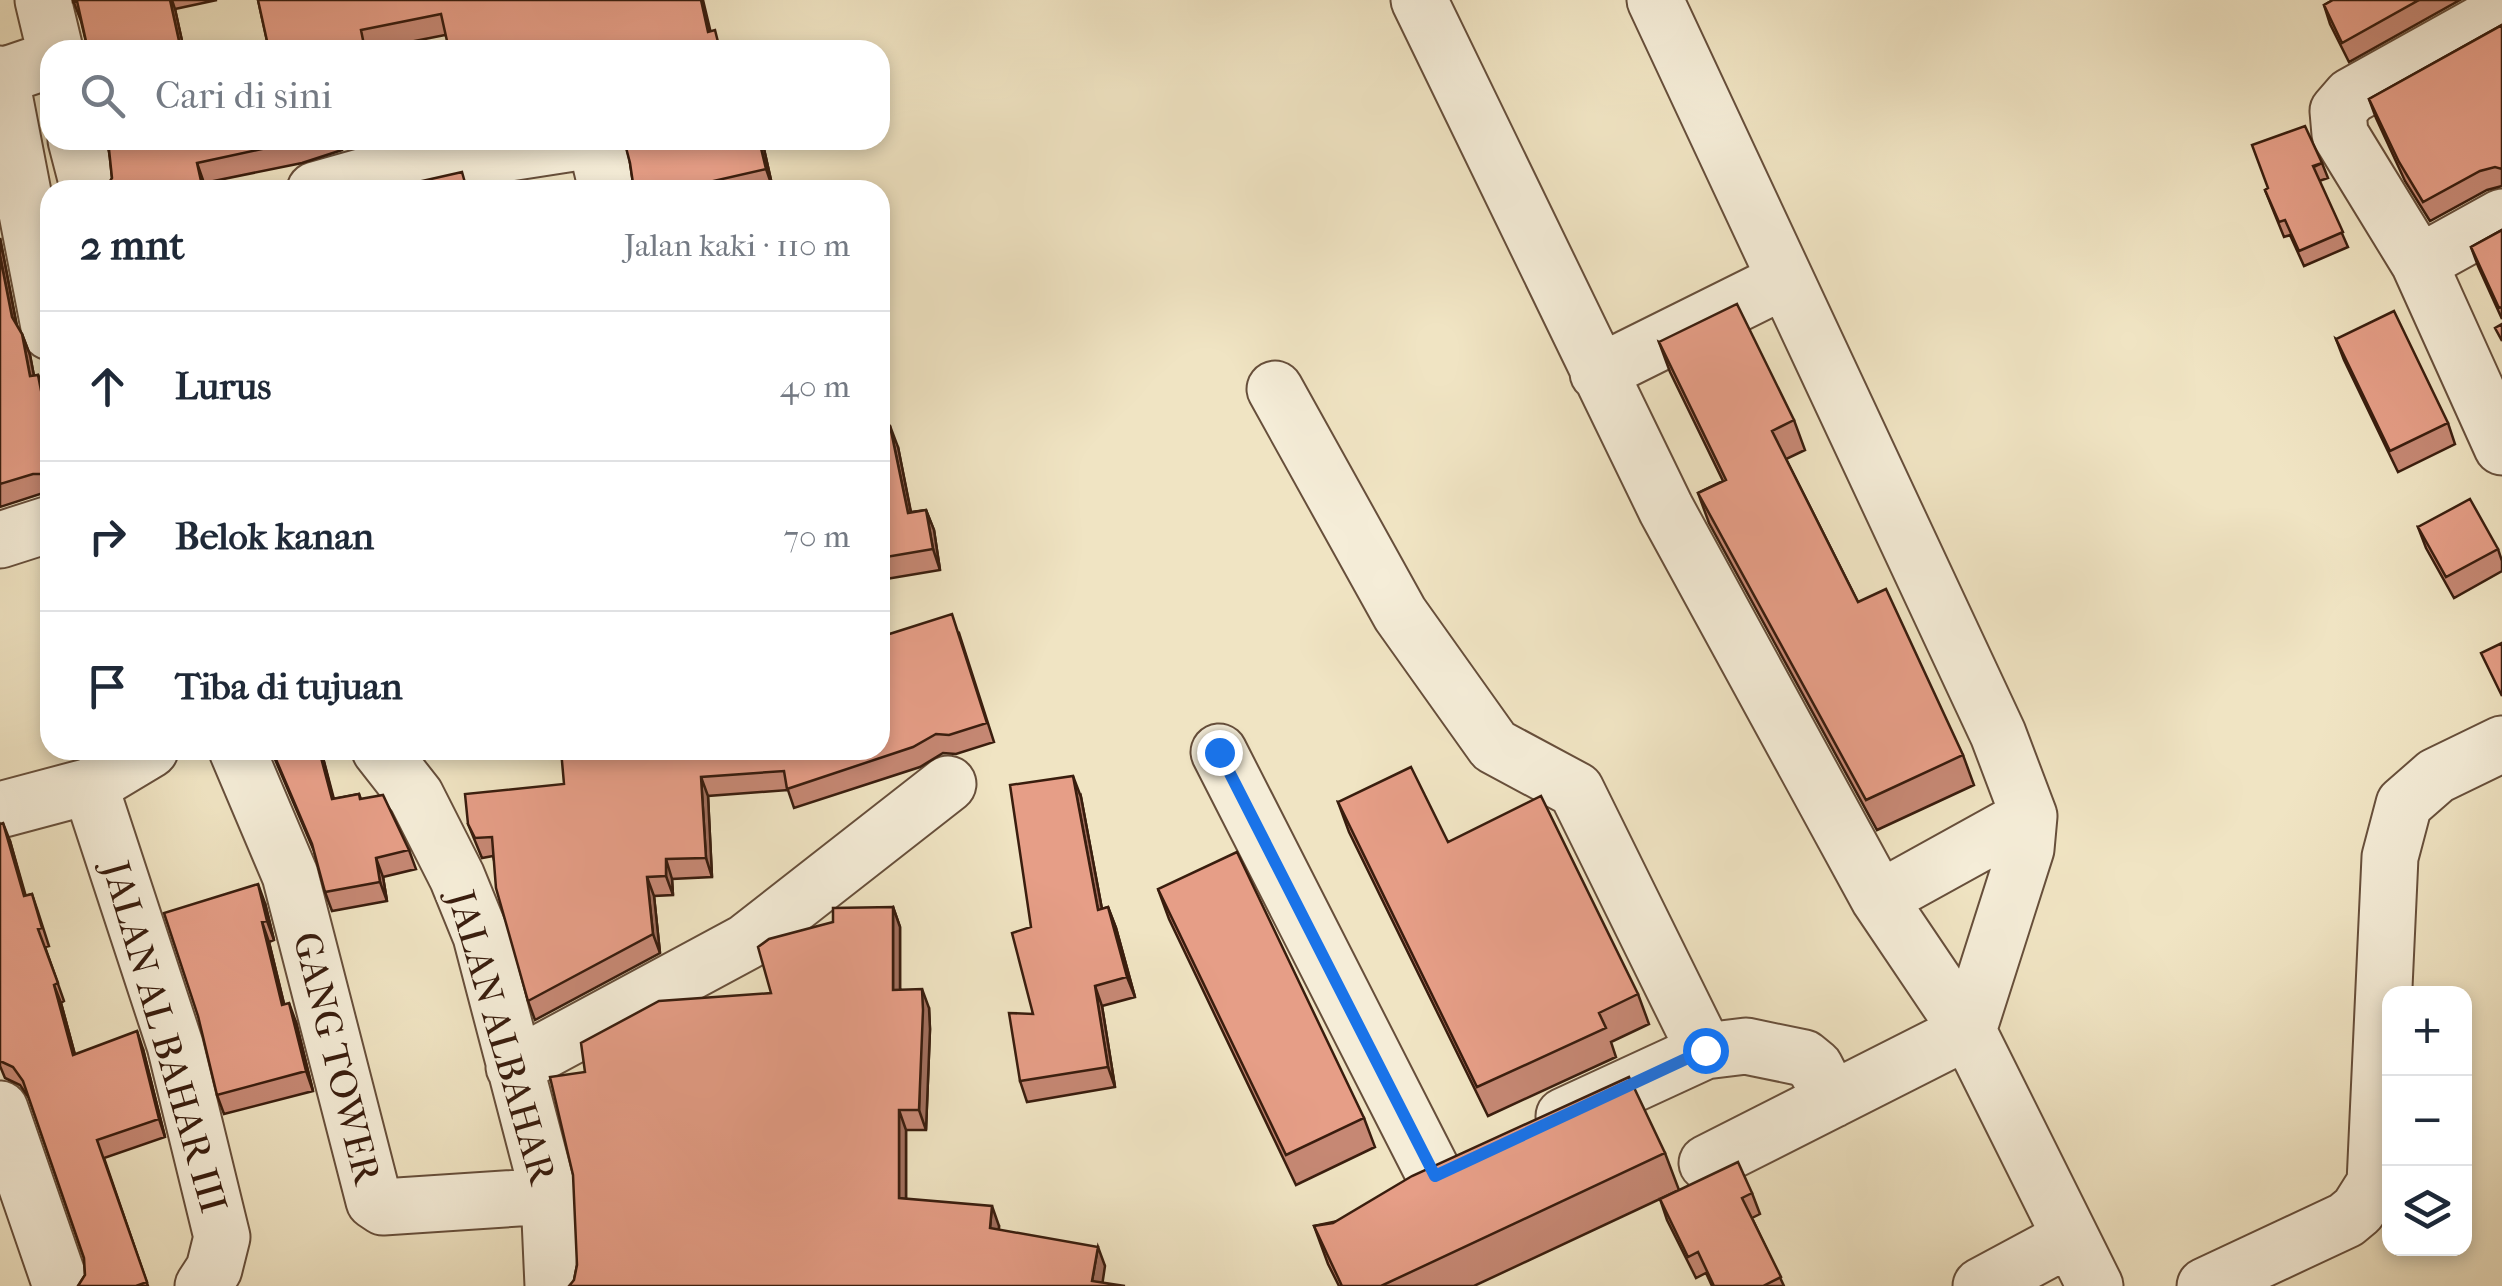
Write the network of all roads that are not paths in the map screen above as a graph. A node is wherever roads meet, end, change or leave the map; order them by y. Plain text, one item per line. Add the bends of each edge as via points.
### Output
1 (43, 0) edge
2 (1419, 0) edge
3 (1654, 0) edge
4 (2502, 12) edge
5 (53, 40) edge
6 (40, 63) edge
7 (0, 76) edge
8 (79, 150) edge
9 (528, 150) edge
10 (596, 150) edge
11 (86, 180) edge
12 (350, 180) edge
13 (605, 180) edge
14 (2502, 217) edge
15 (2418, 263) junction
16 (40, 271) edge
17 (1785, 280) junction
18 (1598, 373) junction
19 (1275, 389) dead end
20 (2498, 428) edge
21 (40, 527) edge
22 (0, 540) edge
23 (2502, 744) edge
24 (1219, 752) dead end
25 (133, 760) edge
26 (241, 760) edge
27 (388, 760) edge
28 (948, 784) dead end
29 (90, 786) junction
30 (0, 810) edge
31 (2029, 816) junction
32 (1879, 899) junction
33 (1968, 1030) junction
34 (1705, 1050) junction
35 (514, 1067) junction
36 (1832, 1100) junction
37 (0, 1109) edge
38 (1525, 1134) edge
39 (1708, 1163) dead end
40 (1434, 1177) edge
41 (549, 1196) junction
42 (2070, 1238) junction
43 (62, 1286) edge
44 (203, 1286) edge
45 (553, 1286) edge
46 (1981, 1286) edge
47 (2095, 1286) edge
48 (2205, 1286) edge

1 - 5 street
2 - 18 street
3 - 17 street
4 - 15 street via 2350,96 2338,111 2340,134
6 - 7 street
7 - 16 street
8 - 11 street
9 - 12 street
10 - 13 street
14 - 15 street
15 - 20 street
17 - 18 street
17 - 31 street via 1998,734
18 - 32 street
19 - 34 street via 1400,614 1494,746 1576,790
21 - 22 street
23 - 48 street via 2436,776 2404,804 2390,857 2375,1182 2367,1199 2346,1220
24 - 40 street
25 - 29 street
26 - 41 street, GANG TOWER via 290,875 374,1201 383,1206
27 - 35 street, JALAN ALBAHAR via 416,796 481,936
28 - 35 street via 746,942
29 - 30 street
29 - 44 street, JALAN AL BAHAR III via 175,1046 222,1237
31 - 32 street
31 - 33 street via 2026,849
32 - 33 street
33 - 36 street
33 - 42 street
34 - 36 street via 1746,1046 1804,1058
34 - 38 street
35 - 41 street, JALAN ALBAHAR
36 - 39 street
37 - 43 street
41 - 45 street, JALAN ALBAHAR
42 - 46 street
42 - 47 street

